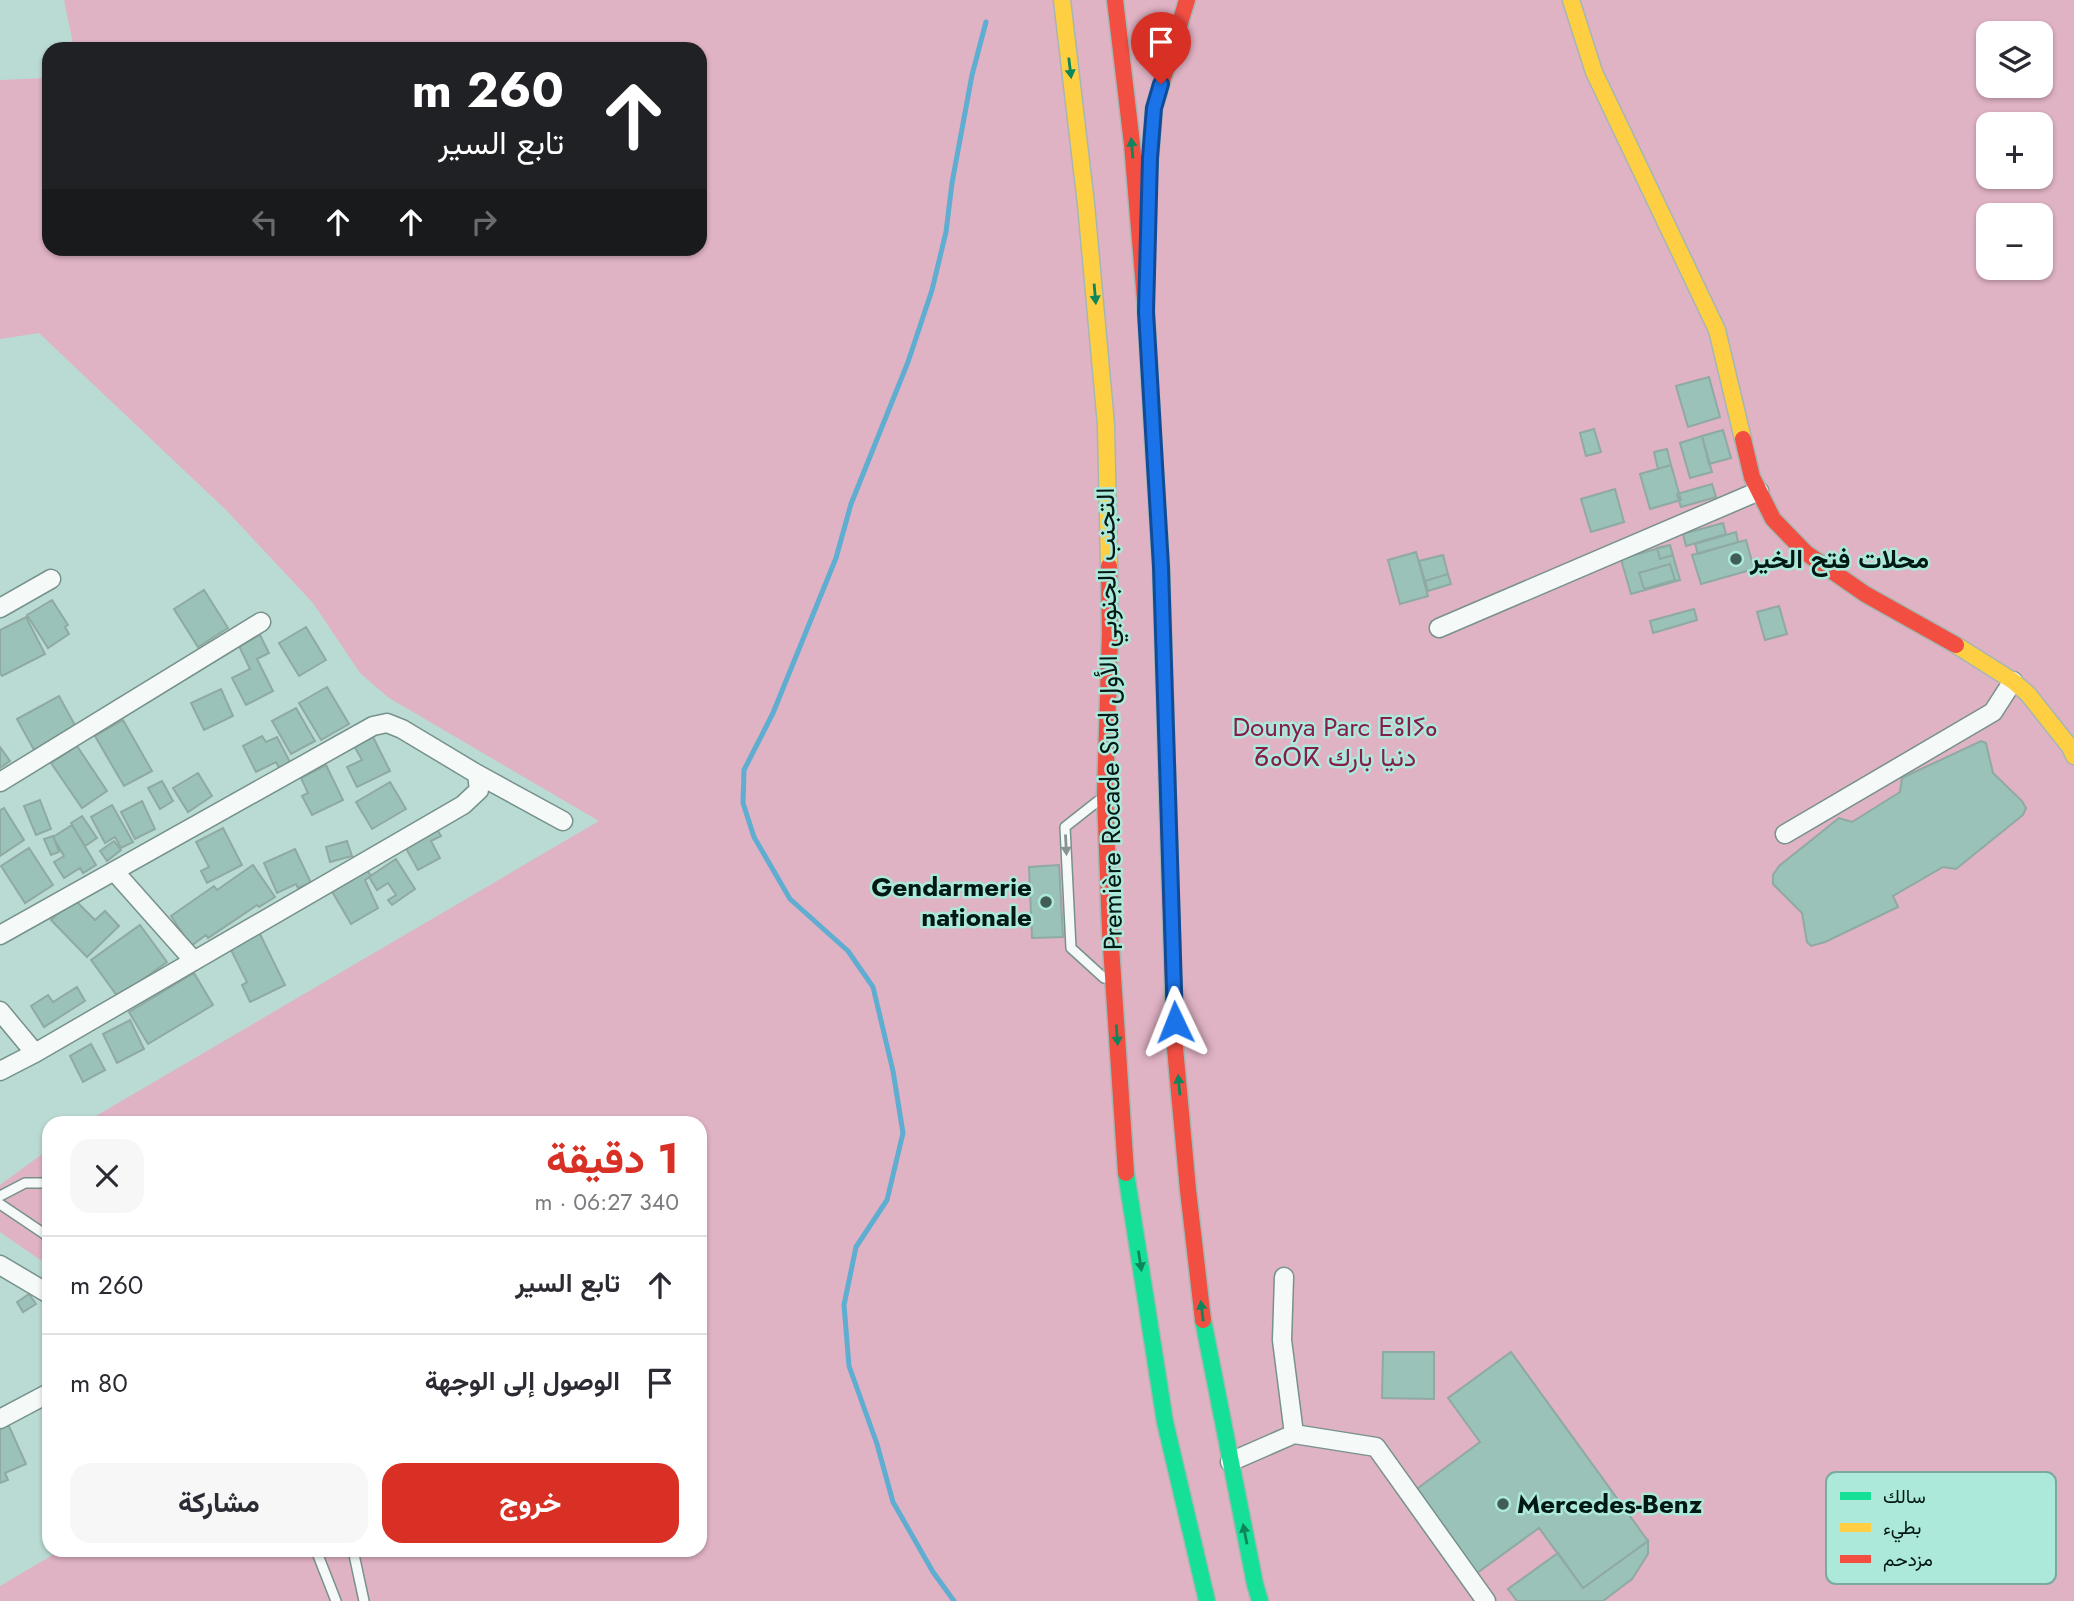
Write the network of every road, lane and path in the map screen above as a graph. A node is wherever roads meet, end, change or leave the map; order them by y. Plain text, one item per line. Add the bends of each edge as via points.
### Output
1 (1062, 0) edge
2 (1115, 0) edge
3 (1187, 0) edge
4 (1571, 0) edge
5 (1146, 312) junction
6 (1759, 491) junction
7 (51, 579) dead end
8 (0, 608) edge
9 (261, 622) dead end
10 (1439, 628) dead end
11 (2013, 681) junction
12 (2074, 756) edge
13 (477, 774) junction
14 (0, 782) edge
15 (1105, 795) junction
16 (563, 821) dead end
17 (1785, 834) dead end
18 (114, 870) junction
19 (0, 935) edge
20 (194, 961) junction
21 (1113, 987) junction
22 (0, 1011) edge
23 (35, 1053) junction
24 (0, 1071) edge
25 (42, 1183) edge
26 (0, 1196) edge
27 (0, 1204) edge
28 (42, 1232) edge
29 (0, 1265) edge
30 (1284, 1277) dead end
31 (42, 1290) edge
32 (42, 1397) edge
33 (0, 1419) edge
34 (1294, 1434) junction
35 (1230, 1462) junction
36 (319, 1557) edge
37 (355, 1557) edge
38 (336, 1601) edge
39 (365, 1601) edge
40 (1207, 1601) edge
41 (1260, 1601) edge
42 (1486, 1601) edge

1 -> 15 main road, Première Rocade Sud التجنب الجنوبي الأول via 1106,425 1110,633
5 -> 2 main road, Première Rocade Sud التجنب الجنوبي الأول
3 - 5 main road via 1154,108
4 - 6 main road via 1594,72 1717,330
35 -> 5 main road, Première Rocade Sud التجنب الجنوبي الأول via 1204,1328 1175,1048 1161,567
6 - 10 street
6 - 11 main road via 1773,519 1806,553
7 - 8 street
9 - 14 street
11 - 12 main road
11 - 17 street via 1993,712
13 - 16 street
13 - 18 street via 402,729 387,723 373,726
13 - 20 street via 479,790 463,805
15 - 21 main road, Première Rocade Sud التجنب الجنوبي الأول
15 -> 21 lane via 1065,827 1072,948
18 - 19 street
18 - 20 street
20 - 23 street
21 -> 40 main road, Première Rocade Sud التجنب الجنوبي الأول via 1125,1163 1158,1381
22 - 23 street
23 - 24 street
25 - 26 lane via 25,1183
27 - 28 lane
29 - 31 street
30 - 34 street via 1282,1340
32 - 33 street
34 - 35 street
34 - 42 street via 1376,1447
41 -> 35 main road, Première Rocade Sud التجنب الجنوبي الأول
36 - 38 lane
37 - 39 lane

